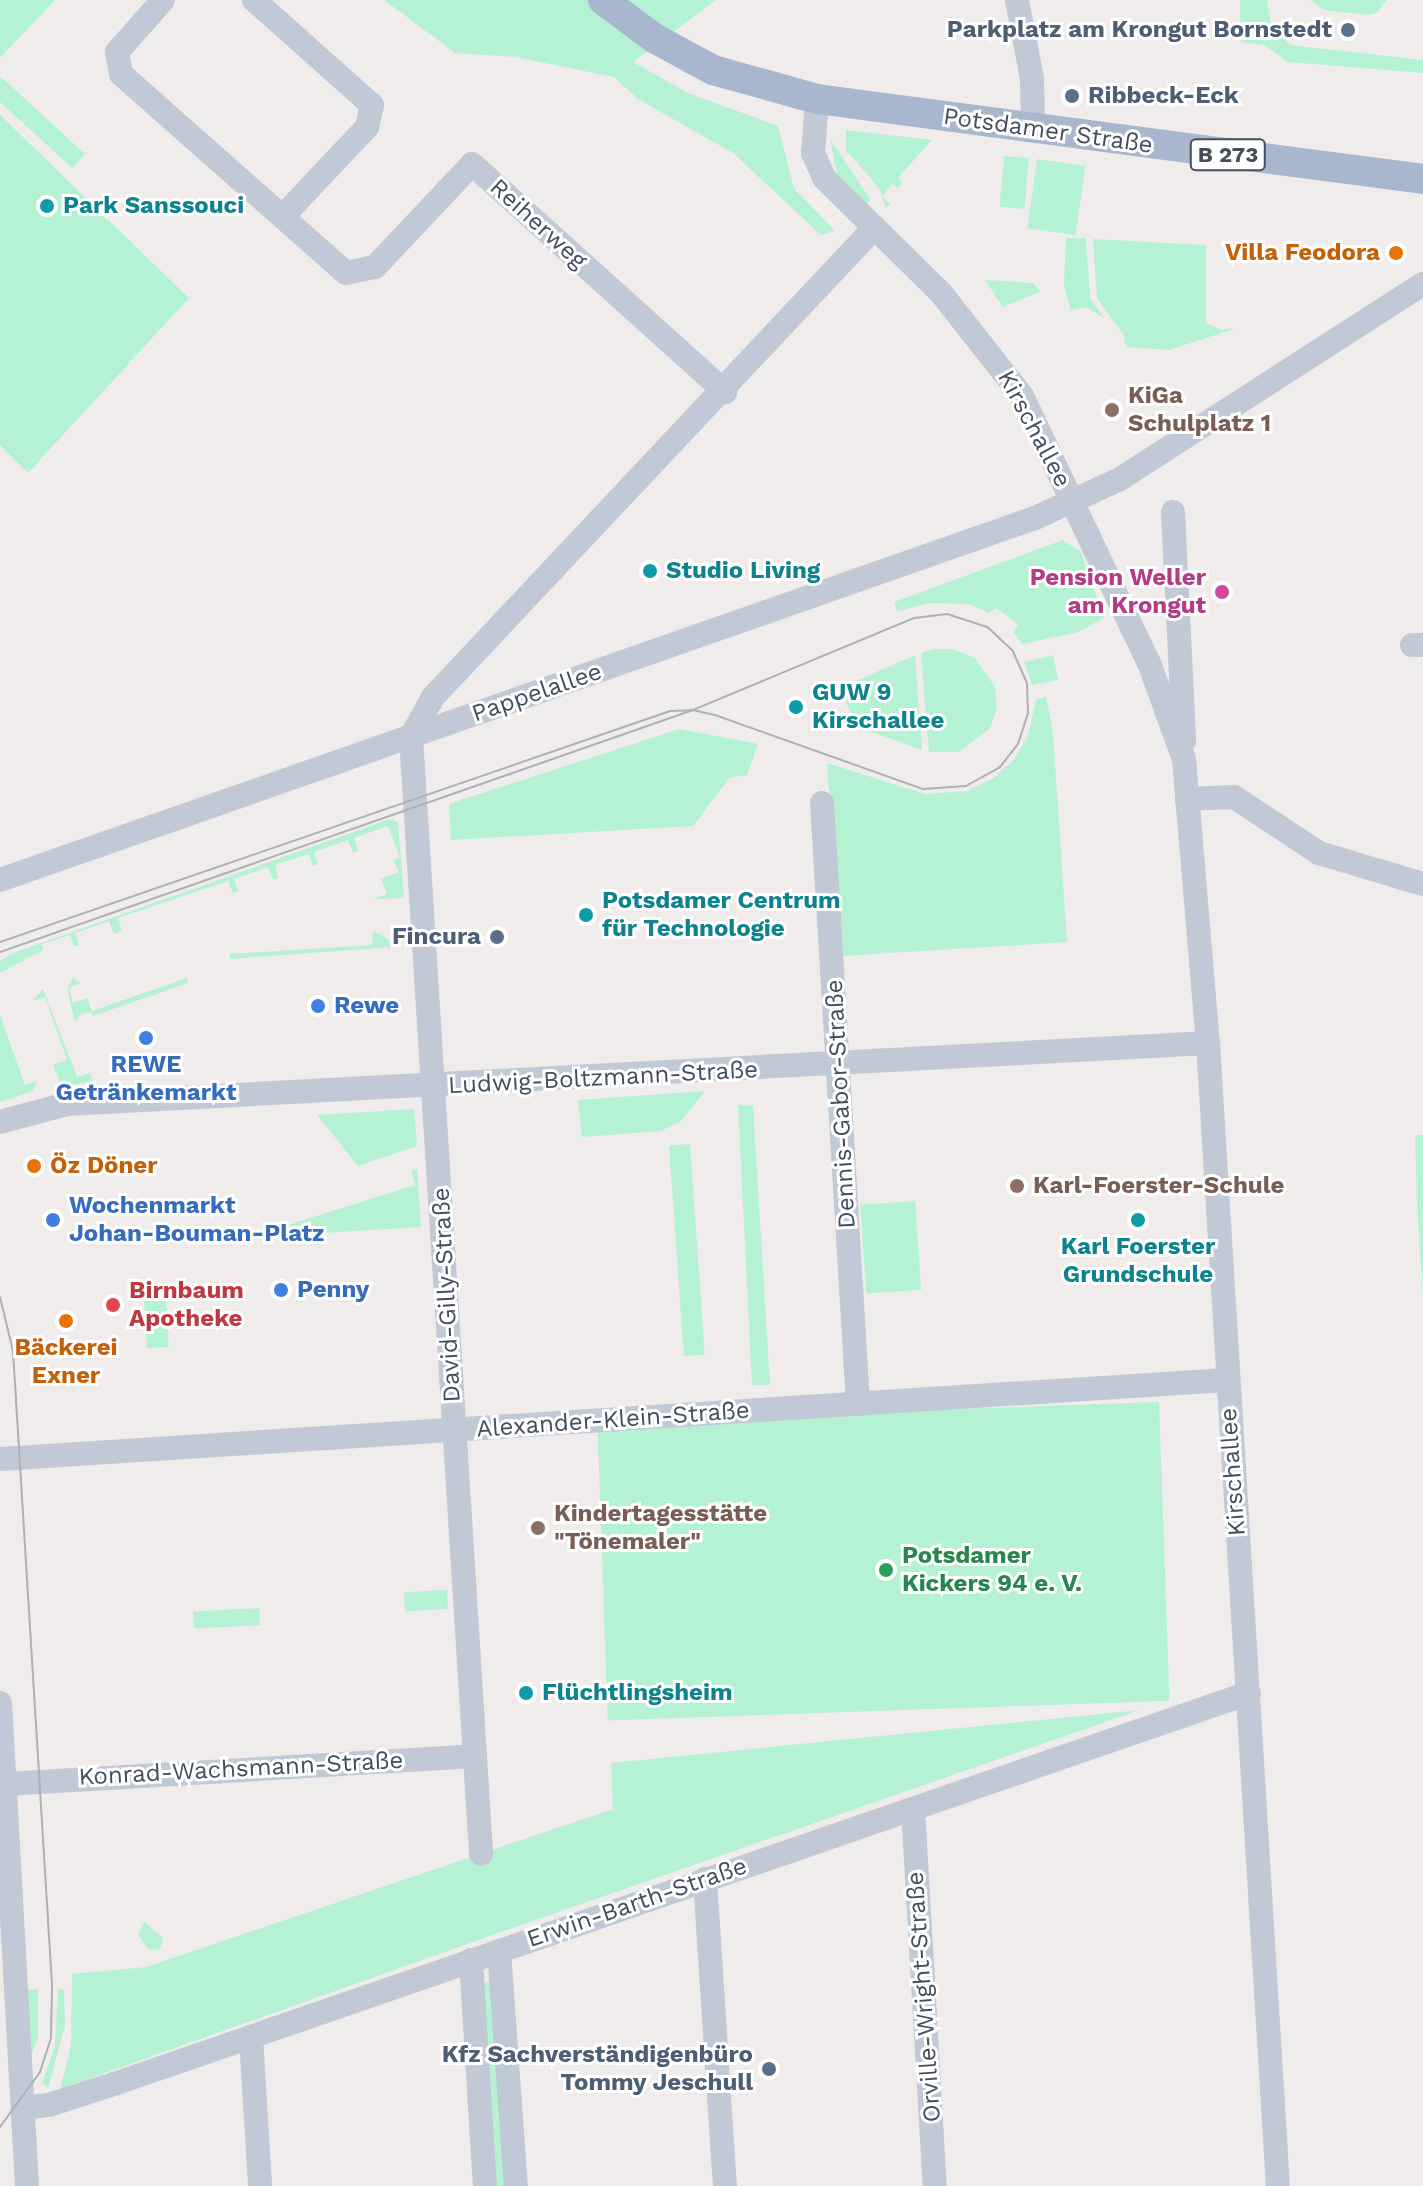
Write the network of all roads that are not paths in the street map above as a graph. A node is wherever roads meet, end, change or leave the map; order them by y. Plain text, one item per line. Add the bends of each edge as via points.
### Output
1 (163, 0) edge
2 (254, 0) edge
3 (603, 0) edge
4 (1017, 0) edge
5 (817, 99) junction
6 (1033, 130) junction
7 (1423, 179) edge
8 (283, 216) junction
9 (874, 228) junction
10 (1423, 284) edge
11 (725, 392) junction
12 (1072, 503) junction
13 (1173, 512) dead end
14 (411, 737) junction
15 (1184, 759) junction
16 (1187, 799) junction
17 (822, 803) dead end
18 (0, 880) edge
19 (1423, 884) edge
20 (1208, 1043) junction
21 (838, 1064) junction
22 (434, 1087) junction
23 (0, 1122) edge
24 (1226, 1380) junction
25 (858, 1404) junction
26 (455, 1430) junction
27 (0, 1459) edge
28 (1249, 1693) junction
29 (0, 1703) edge
30 (475, 1756) junction
31 (4, 1796) edge
32 (913, 1809) junction
33 (481, 1854) dead end
34 (705, 1879) junction
35 (499, 1951) junction
36 (471, 1960) junction
37 (251, 2037) junction
38 (23, 2108) junction
39 (27, 2186) edge
40 (260, 2186) edge
41 (485, 2186) edge
42 (516, 2186) edge
43 (725, 2186) edge
44 (935, 2186) edge
45 (1278, 2186) edge

1 - 8 street, Reiherweg via 117,52 121,74
2 - 8 street via 372,105 367,127
3 - 5 main road, B 273 via 661,43 713,70
4 - 6 street via 1032,79
5 - 6 main road, Potsdamer Straße / B 273
5 - 9 street, Kirschallee via 816,166
6 - 7 main road, Potsdamer Straße / B 273
8 - 11 street, Reiherweg via 346,273 375,267 472,164
9 - 11 street
9 - 12 street, Kirschallee via 941,293 999,363 1022,396
10 - 12 street, Pappelallee via 1120,479
11 - 14 street via 433,697
12 - 14 street, Pappelallee
12 - 15 street, Kirschallee via 1149,663
13 - 15 street, Kirschallee
14 - 18 street, Pappelallee
14 - 22 street, David-Gilly-Straße
15 - 16 street, Kirschallee
16 - 19 street via 1234,797 1319,853
16 - 20 street, Kirschallee
17 - 21 street, Dennis-Gabor-Straße
20 - 21 street, Ludwig-Boltzmann-Straße
20 - 24 street, Kirschallee
21 - 22 street, Ludwig-Boltzmann-Straße
21 - 25 street, Dennis-Gabor-Straße
22 - 23 street, Ludwig-Boltzmann-Straße via 67,1104
22 - 26 street, David-Gilly-Straße
24 - 25 street, Alexander-Klein-Straße
24 - 28 street, Kirschallee
25 - 26 street, Alexander-Klein-Straße
26 - 27 street, Alexander-Klein-Straße
26 - 30 street, David-Gilly-Straße
28 - 32 street, Erwin-Barth-Straße
28 - 45 street, Kirschallee
29 - 31 street
30 - 31 street, Konrad-Wachsmann-Straße
30 - 33 street, David-Gilly-Straße
31 - 38 street
32 - 34 street, Erwin-Barth-Straße
32 - 44 street, Orville-Wright-Straße
34 - 35 street, Erwin-Barth-Straße
34 - 43 street
35 - 36 street, Erwin-Barth-Straße
35 - 42 street
36 - 37 street, Erwin-Barth-Straße
36 - 41 street
37 - 38 street, Erwin-Barth-Straße via 49,2105
37 - 40 street
38 - 39 street

